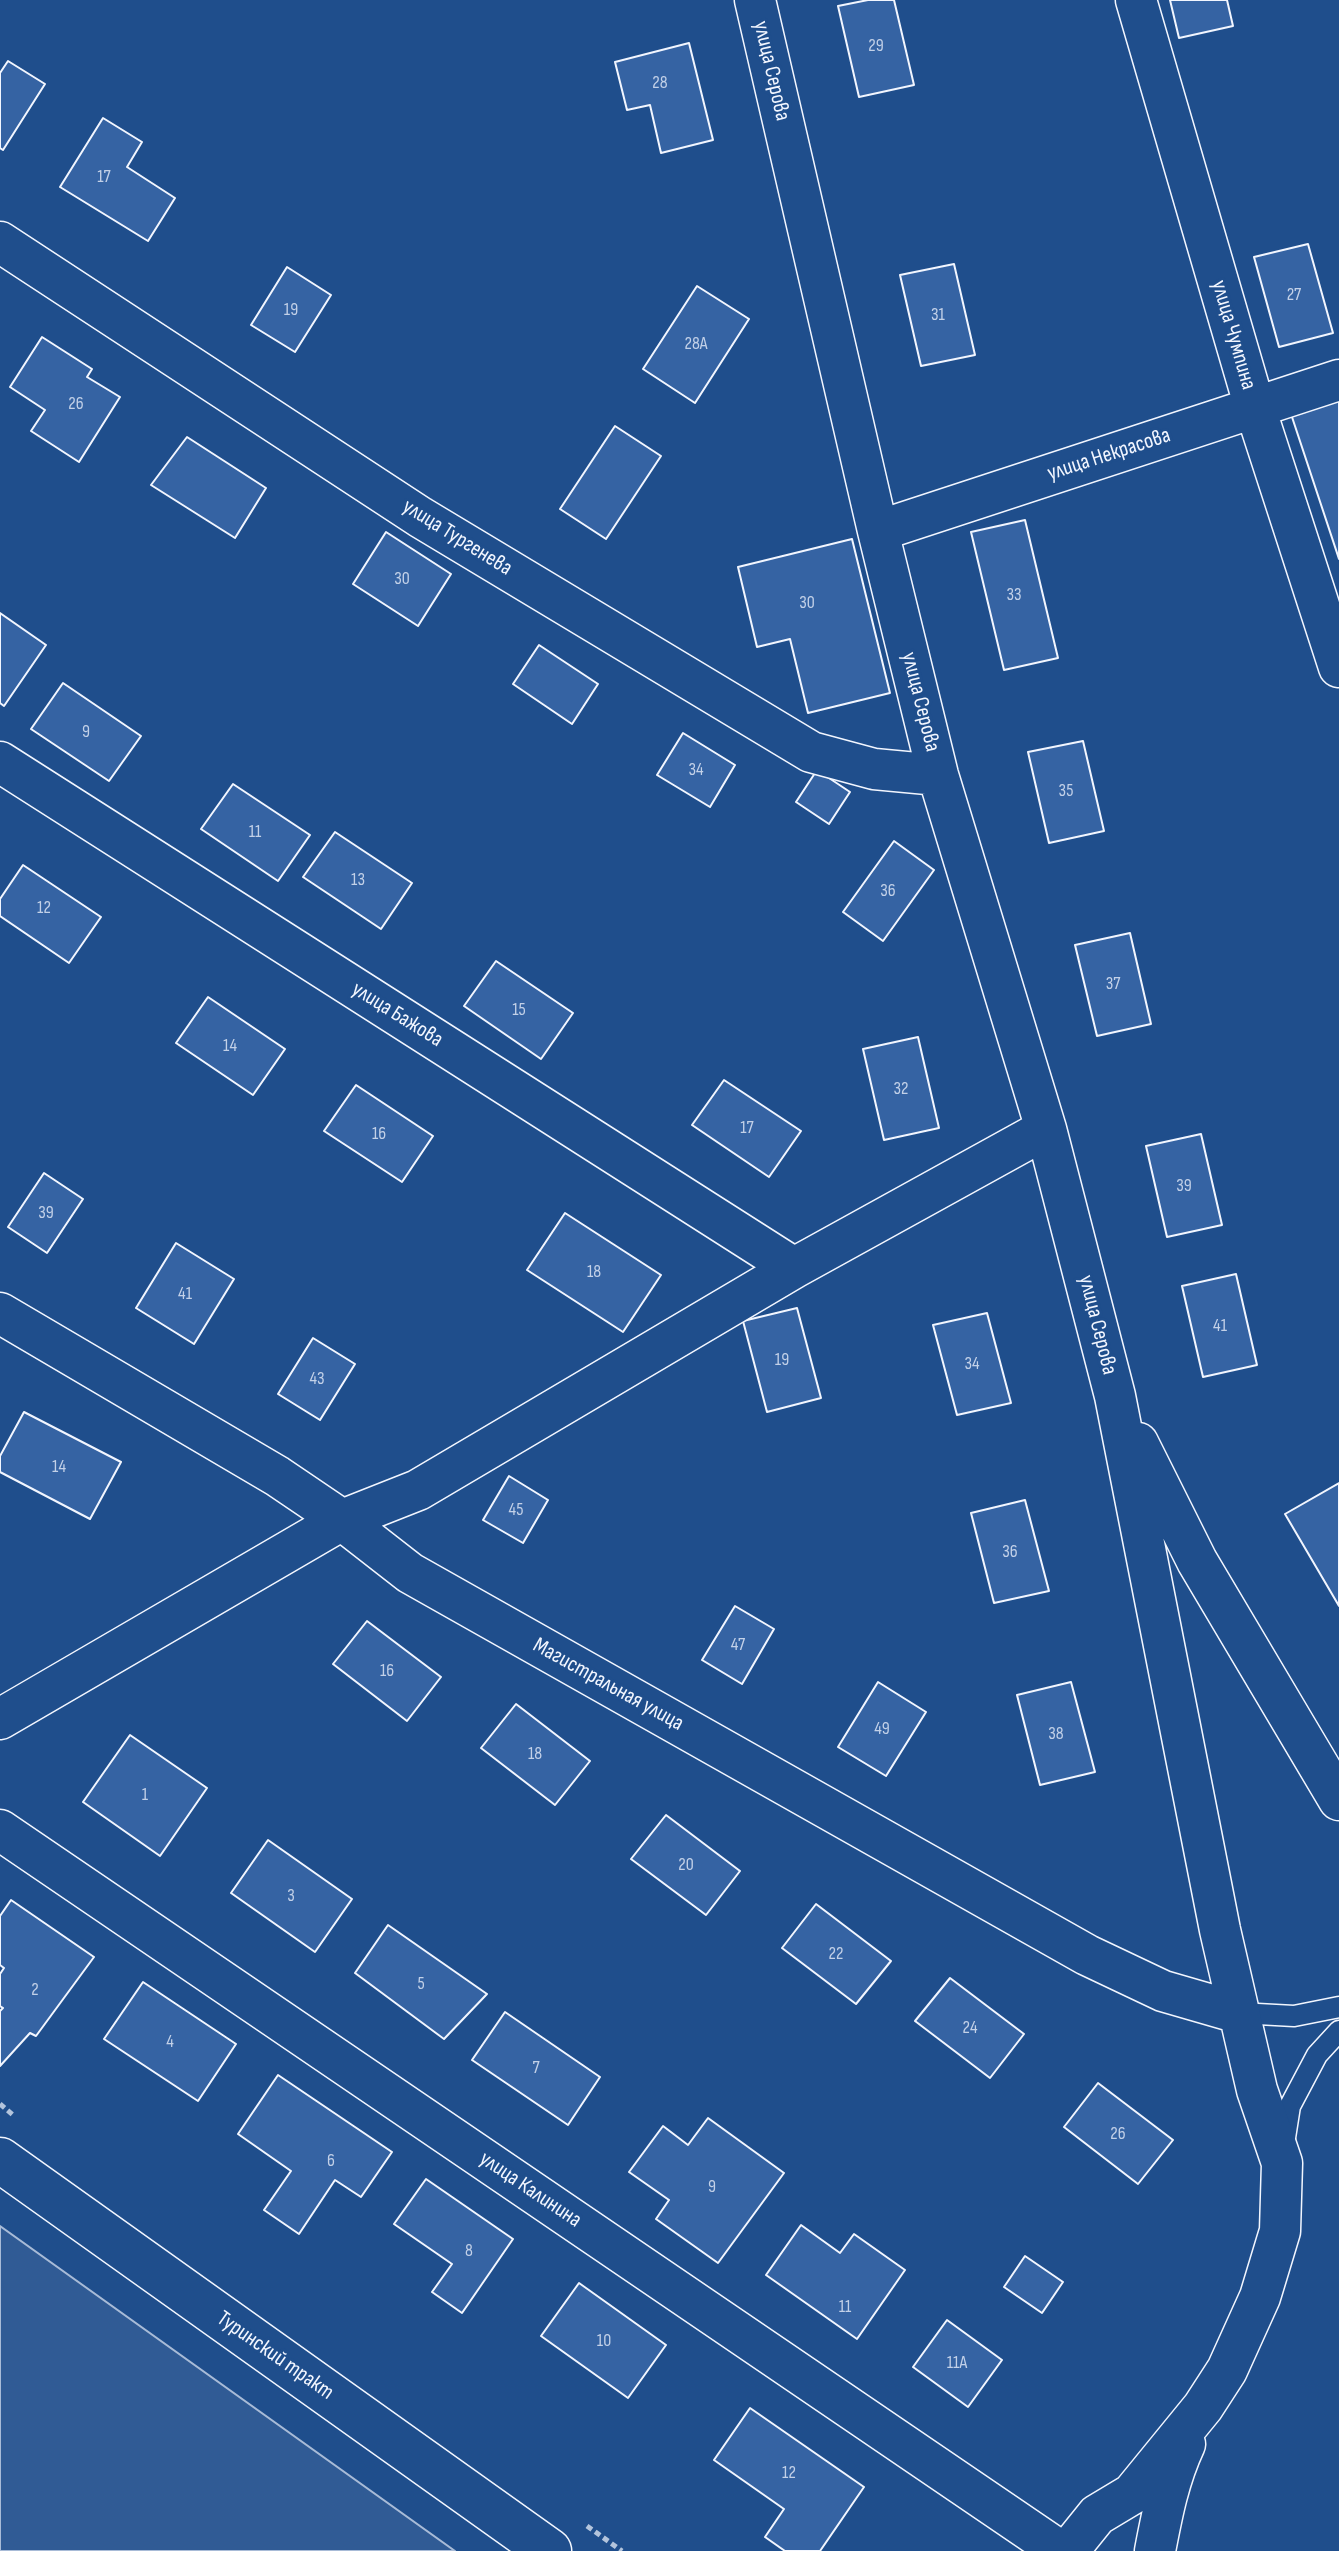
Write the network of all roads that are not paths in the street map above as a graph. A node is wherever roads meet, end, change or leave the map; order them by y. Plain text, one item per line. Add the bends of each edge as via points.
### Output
1 (755, 0) edge
2 (1136, 0) edge
3 (0, 242) edge
4 (1339, 380) edge
5 (1255, 408) junction
6 (878, 531) junction
7 (1339, 667) edge
8 (0, 762) edge
9 (938, 775) junction
10 (1046, 1129) junction
11 (794, 1268) junction
12 (0, 1313) edge
13 (1115, 1396) junction
14 (342, 1520) junction
15 (0, 1719) edge
16 (1339, 1800) edge
17 (0, 1830) edge
18 (1339, 2007) edge
19 (1239, 2013) junction
20 (1339, 2031) edge
21 (0, 2160) edge
22 (1282, 2163) junction
23 (1203, 2407) junction
24 (549, 2551) edge
25 (1060, 2551) edge
26 (1068, 2551) edge
27 (1155, 2551) edge

1 - 6 street, улица Серова
2 - 5 street, улица Чумпина
3 - 9 street, улица Тургенева via 420,517 811,752 874,769
4 - 5 street, улица Некрасова
5 - 6 street, улица Некрасова
5 - 7 street, улица Чумпина
6 - 9 street, улица Серова
8 - 11 street, улица Бажова
9 - 10 street, улица Серова
10 - 11 street
10 - 13 street, улица Серова
11 - 14 street via 418,1490
12 - 14 street, Магистральная улица
13 - 16 street, улица Серова via 1197,1561
13 - 19 street, улица Серова
14 - 15 street
14 - 19 street, Магистральная улица via 410,1573 1087,1955 1163,1991
17 - 25 street, улица Калинина
18 - 19 lane via 1294,2016
19 - 22 street, улица Серова
20 - 22 lane via 1317,2055 1290,2106
21 - 24 main road, Туринский тракт
22 - 23 street via 1280,2231 1260,2297 1227,2370
23 - 26 street via 1132,2494 1097,2515
23 - 27 street via 1176,2463

